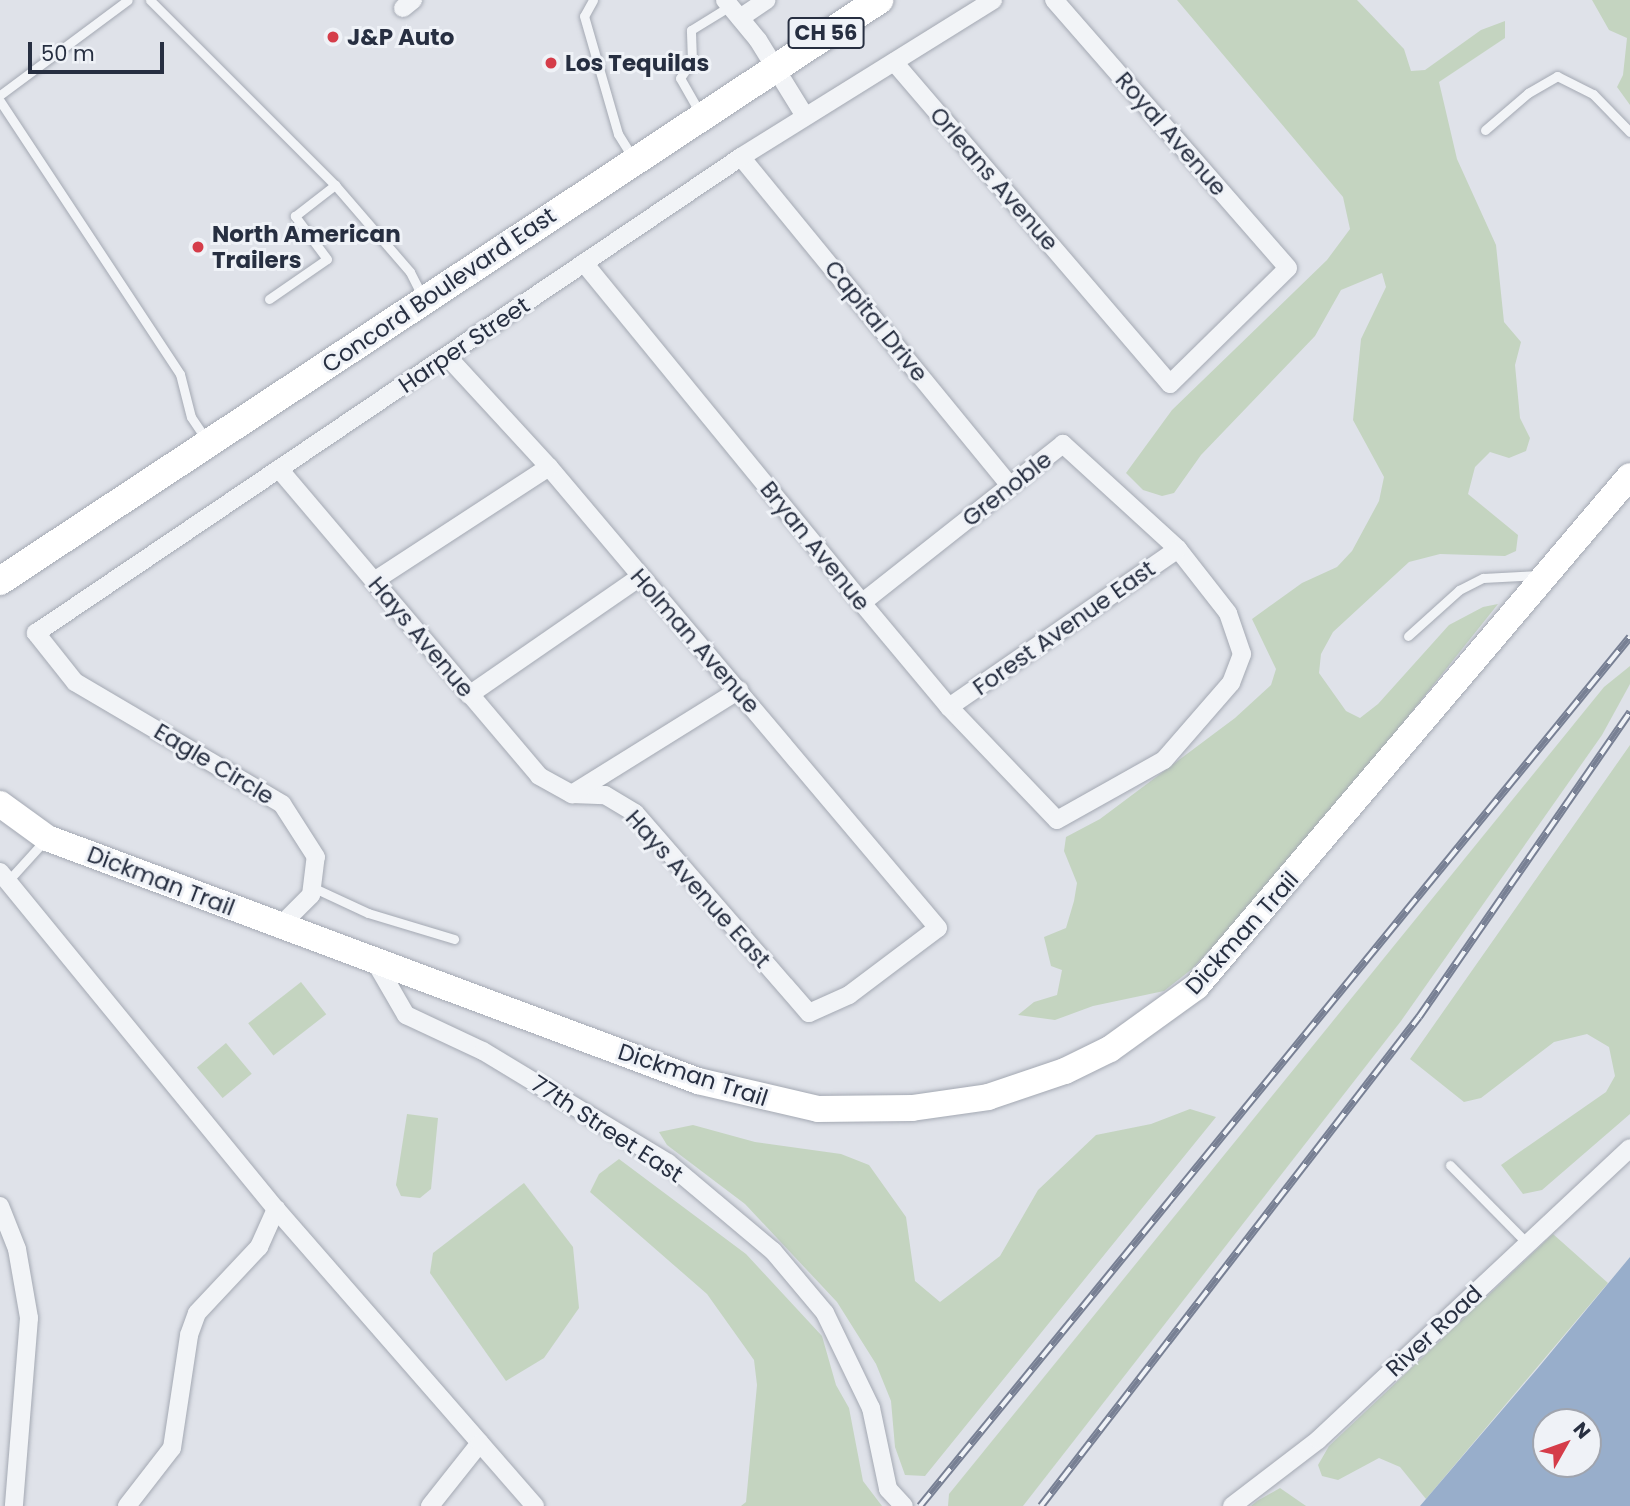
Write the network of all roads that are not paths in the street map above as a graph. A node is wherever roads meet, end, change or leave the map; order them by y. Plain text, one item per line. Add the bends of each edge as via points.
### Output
1 (128, 0) edge
2 (150, 0) edge
3 (593, 0) edge
4 (767, 0) edge
5 (879, 0) edge
6 (993, 0) edge
7 (1054, 0) edge
8 (732, 8) edge
9 (894, 62) junction
10 (774, 67) junction
11 (0, 94) edge
12 (0, 101) edge
13 (701, 116) junction
14 (805, 116) junction
15 (1485, 130) dead end
16 (1630, 132) edge
17 (741, 156) junction
18 (634, 160) junction
19 (335, 185) junction
20 (583, 263) junction
21 (269, 299) dead end
22 (424, 300) junction
23 (448, 357) junction
24 (1170, 384) joint
25 (208, 443) junction
26 (550, 467) junction
27 (279, 469) junction
28 (1630, 476) edge
29 (1010, 486) junction
30 (1178, 550) junction
31 (1544, 575) junction
32 (640, 577) junction
33 (0, 581) edge
34 (374, 581) junction
35 (862, 603) junction
36 (36, 633) joint
37 (1408, 636) dead end
38 (739, 690) junction
39 (469, 695) junction
40 (949, 707) junction
41 (572, 794) junction
42 (0, 804) edge
43 (47, 838) junction
44 (4, 877) edge
45 (312, 887) junction
46 (280, 926) junction
47 (454, 939) dead end
48 (377, 965) junction
49 (808, 1013) joint
50 (1630, 1148) edge
51 (1450, 1165) dead end
52 (0, 1206) edge
53 (276, 1209) junction
54 (1528, 1244) junction
55 (480, 1443) junction
56 (14, 1506) edge
57 (127, 1506) edge
58 (429, 1506) edge
59 (535, 1506) edge
60 (904, 1506) edge
61 (1231, 1506) edge

1 - 11 lane
2 - 19 lane
3 - 18 lane via 584,16 618,134
4 - 8 street
5 - 10 main road, Concord Boulevard East / CH 56
6 - 9 street
7 - 24 street, Royal Avenue via 1288,268
8 - 10 street
8 - 13 lane via 691,30 692,61 680,78
9 - 14 street, Harper Street
9 - 24 street, Orleans Avenue
10 - 13 main road, Concord Boulevard East / CH 56
10 - 14 street
12 - 25 lane via 180,374 189,409
13 - 18 main road, Concord Boulevard East / CH 56
14 - 17 street, Harper Street
15 - 16 lane via 1556,76 1592,94
17 - 20 street, Harper Street
17 - 29 street, Capital Drive
18 - 22 main road, Concord Boulevard East / CH 56
19 - 21 lane via 295,216 327,259
19 - 22 lane via 410,272
20 - 23 street, Harper Street
20 - 35 street, Bryan Avenue
22 - 25 main road, Concord Boulevard East / CH 56
23 - 26 street, Holman Avenue
23 - 27 street, Harper Street
25 - 33 main road, Concord Boulevard East / CH 56
26 - 32 street, Holman Avenue
26 - 34 street
27 - 34 street, Hays Avenue
27 - 36 street, Harper Street
28 - 31 street, Dickman Trail
29 - 30 street, Grenoble via 1063,444
29 - 35 street, Grenoble
30 - 40 street, Forest Avenue East
30 - 40 street, Bryan Avenue via 1235,627 1242,654 1231,683 1164,760 1057,820
31 - 37 lane via 1483,578 1459,590
31 - 48 street, Dickman Trail via 1266,910 1196,987 1110,1049 1023,1088 912,1108 845,1111 787,1106 698,1081
32 - 38 street, Holman Avenue
32 - 39 street
34 - 39 street, Hays Avenue
35 - 40 street, Bryan Avenue
36 - 45 street, Eagle Circle via 75,682 282,804 316,857
38 - 41 street
38 - 49 street, Holman Avenue via 938,928 849,995
39 - 41 street, Hays Avenue via 539,776
41 - 49 street, Hays Avenue East via 605,795 635,813
42 - 43 street, Dickman Trail
43 - 44 lane
43 - 46 street, Dickman Trail
44 - 53 street
45 - 46 street via 311,894
45 - 47 lane via 368,913
46 - 48 street, Dickman Trail
48 - 60 street, 77th Street East via 406,1015 483,1051 668,1163 773,1251 825,1313 871,1408 888,1489
50 - 54 street, River Road
51 - 54 lane
52 - 56 street via 18,1249 29,1318
53 - 55 street
53 - 57 street via 259,1247 197,1313 189,1335 172,1448
54 - 61 street, River Road via 1318,1440
55 - 58 street
55 - 59 street

